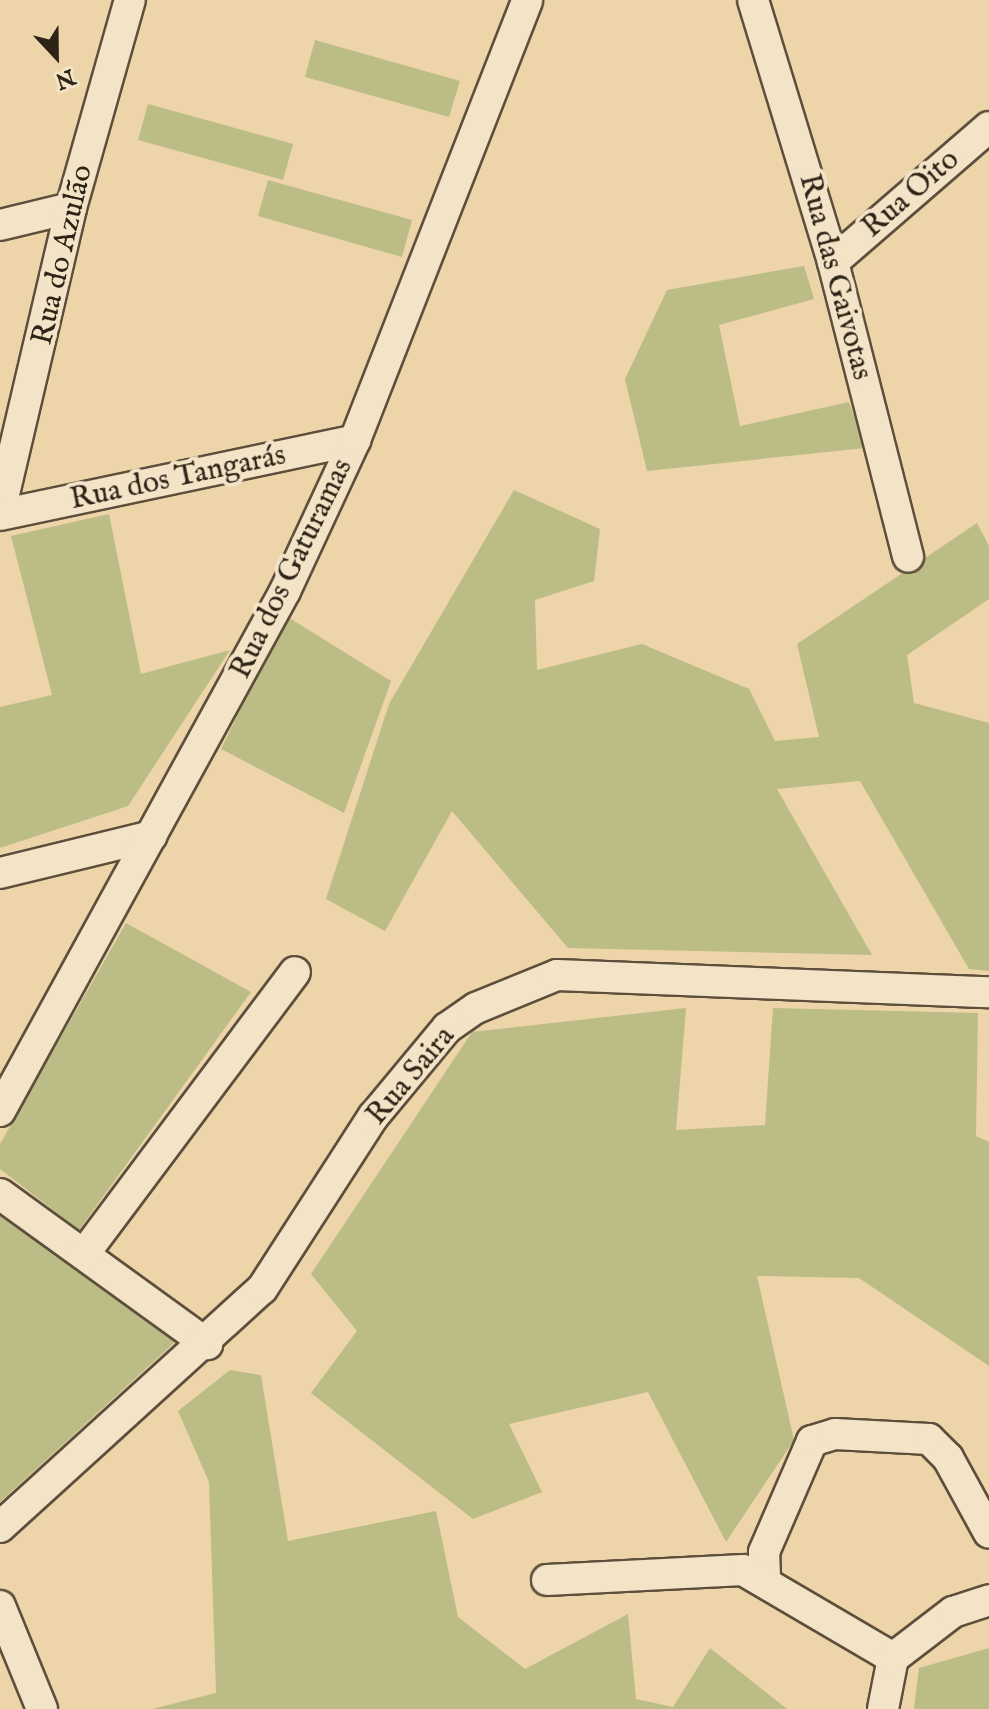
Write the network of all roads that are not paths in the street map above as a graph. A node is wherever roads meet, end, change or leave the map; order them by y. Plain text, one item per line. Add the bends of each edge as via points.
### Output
1 (130, 0) edge
2 (527, 0) edge
3 (753, 0) edge
4 (989, 127) edge
5 (71, 208) junction
6 (0, 225) edge
7 (833, 262) junction
8 (355, 440) junction
9 (0, 513) edge
10 (908, 557) dead end
11 (152, 836) junction
12 (0, 873) edge
13 (295, 972) dead end
14 (989, 992) edge
15 (0, 1111) edge
16 (0, 1194) edge
17 (84, 1254) junction
18 (207, 1344) junction
19 (0, 1527) edge
20 (989, 1533) edge
21 (765, 1577) junction
22 (547, 1580) dead end
23 (989, 1600) edge
24 (0, 1606) edge
25 (893, 1658) junction
26 (42, 1709) edge
27 (883, 1709) edge

1 - 5 street, Rua do Azulão
2 - 8 street, Rua dos Gaturamas
3 - 7 street, Rua das Gaivotas
4 - 7 street, Rua Oito
5 - 6 street
5 - 9 street, Rua do Azulão
7 - 10 street, Rua das Gaivotas
8 - 9 street, Rua dos Tangarás
8 - 11 street, Rua dos Gaturamas via 285,591
11 - 12 street
11 - 15 street, Rua dos Gaturamas
13 - 17 street
14 - 18 street, Rua Saira via 656,974 557,975 518,988 447,1028 373,1117 283,1264
16 - 17 street
17 - 18 street
18 - 19 street, Rua Saira
20 - 21 street via 929,1439 835,1434 812,1441 764,1552
21 - 22 street via 713,1570
21 - 25 street
23 - 25 street via 953,1612
24 - 26 street
25 - 27 street

